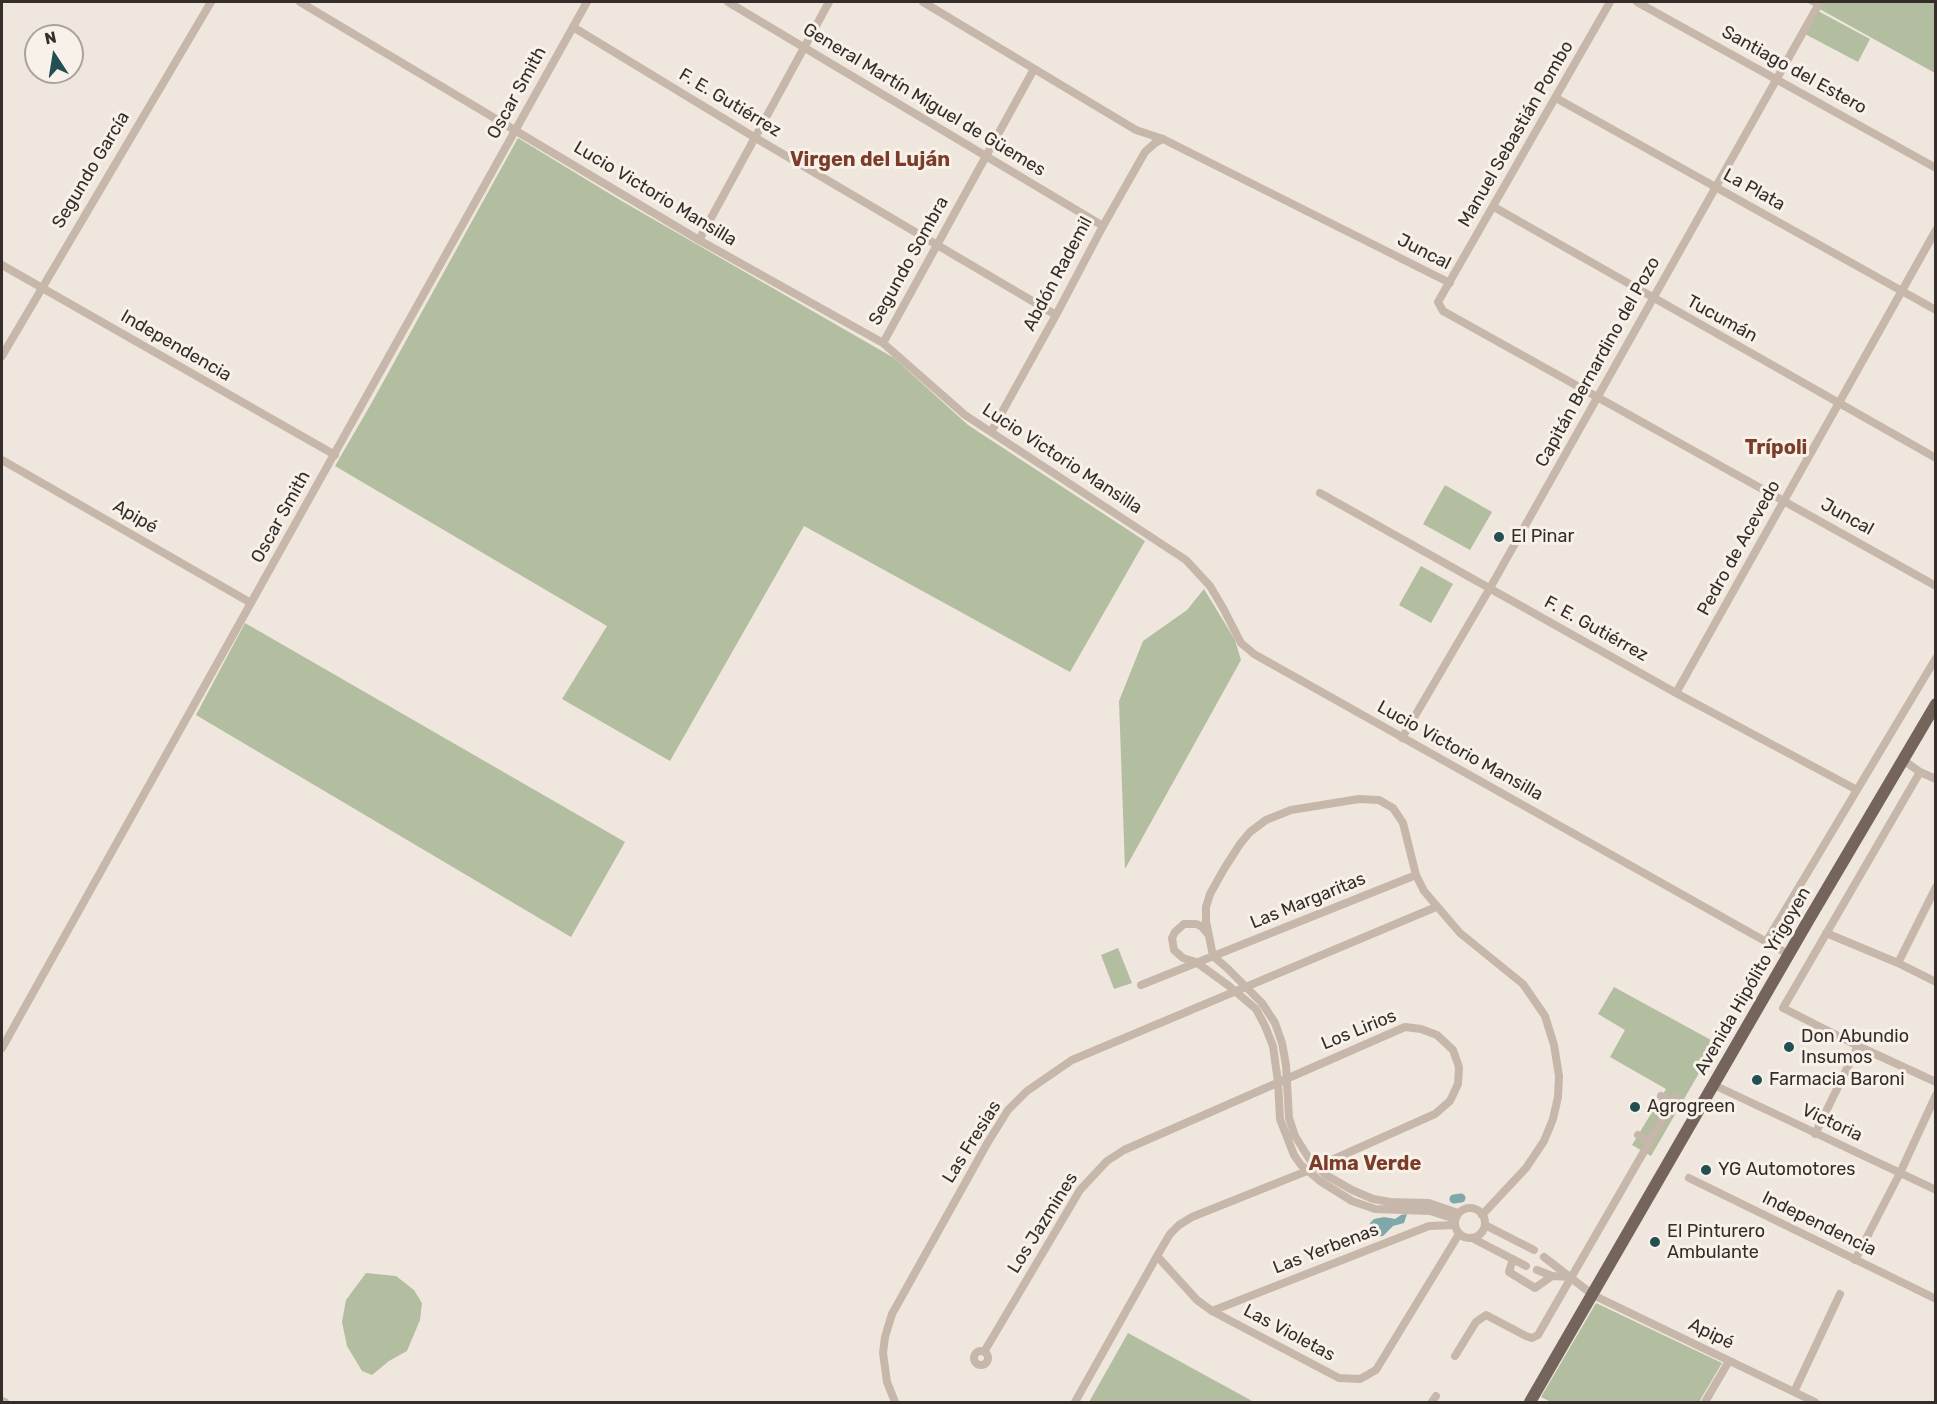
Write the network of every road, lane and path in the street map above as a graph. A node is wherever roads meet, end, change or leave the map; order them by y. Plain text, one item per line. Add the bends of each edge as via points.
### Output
1 (211, 2) edge
2 (300, 2) edge
3 (587, 2) edge
4 (728, 2) edge
5 (829, 2) edge
6 (923, 2) edge
7 (1610, 2) edge
8 (1637, 2) edge
9 (1820, 2) edge
10 (573, 27) junction
11 (804, 47) junction
12 (1034, 69) junction
13 (1776, 79) junction
14 (1556, 98) junction
15 (515, 130) junction
16 (754, 137) junction
17 (1164, 139) junction
18 (985, 157) junction
19 (1935, 168) edge
20 (1715, 188) junction
21 (1494, 207) junction
22 (1103, 226) junction
23 (1935, 230) edge
24 (699, 240) junction
25 (938, 244) junction
26 (2, 265) edge
27 (1450, 283) junction
28 (41, 288) junction
29 (1902, 291) junction
30 (1653, 298) junction
31 (1935, 310) edge
32 (1056, 315) junction
33 (883, 343) junction
34 (2, 356) edge
35 (1598, 396) junction
36 (1839, 403) junction
37 (991, 432) junction
38 (334, 455) junction
39 (1935, 458) edge
40 (2, 460) edge
41 (1320, 493) dead end
42 (1784, 501) junction
43 (1935, 586) edge
44 (1490, 588) junction
45 (251, 603) junction
46 (1935, 658) edge
47 (1676, 693) junction
48 (1935, 704) edge
49 (1402, 738) junction
50 (1903, 760) junction
51 (1920, 772) junction
52 (1935, 779) edge
53 (1857, 790) junction
54 (1416, 875) junction
55 (1935, 887) edge
56 (1436, 908) junction
57 (1826, 933) junction
58 (1209, 938) junction
59 (1766, 942) junction
60 (1788, 954) junction
61 (1213, 956) junction
62 (1193, 961) junction
63 (1898, 963) junction
64 (1935, 982) edge
65 (1141, 985) dead end
66 (1246, 986) junction
67 (1234, 991) junction
68 (1858, 1046) junction
69 (2, 1048) edge
70 (1282, 1080) junction
71 (1935, 1082) edge
72 (1714, 1085) junction
73 (1935, 1095) edge
74 (1661, 1096) dead end
75 (1815, 1134) junction
76 (1638, 1135) dead end
77 (1650, 1142) junction
78 (1317, 1166) junction
79 (1307, 1171) junction
80 (1900, 1173) junction
81 (1689, 1178) dead end
82 (1935, 1190) edge
83 (1482, 1215) junction
84 (1456, 1219) junction
85 (1485, 1225) junction
86 (1459, 1234) junction
87 (1472, 1238) junction
88 (1534, 1250) dead end
89 (1157, 1256) junction
90 (1544, 1257) dead end
91 (1513, 1259) junction
92 (1855, 1260) junction
93 (1526, 1266) dead end
94 (1537, 1270) dead end
95 (1552, 1276) junction
96 (1571, 1278) junction
97 (1593, 1294) junction
98 (1840, 1294) dead end
99 (1935, 1299) edge
100 (1212, 1311) junction
101 (984, 1352) dead end
102 (1455, 1356) dead end
103 (1728, 1361) junction
104 (1794, 1392) junction
105 (895, 1402) edge
106 (1075, 1402) edge
107 (1530, 1402) edge
108 (1705, 1402) edge
109 (1815, 1402) edge

1 - 28 street, Segundo García
2 - 15 street, Lucio Victorio Mansilla
3 - 10 street, Oscar Smith
4 - 11 street, General Martín Miguel de Güemes
5 - 11 street
6 - 12 street, Juncal
7 - 14 street, Manuel Sebastián Pombo
8 - 13 street, Santiago del Estero
9 - 13 street, Capitán Bernardino del Pozo
10 - 15 street, Oscar Smith
10 - 16 street, F. E. Gutiérrez
11 - 16 street
11 - 18 street, General Martín Miguel de Güemes
12 - 17 street, Juncal via 1136,130
12 - 18 street, Segundo Sombra
13 - 19 street, Santiago del Estero
13 - 20 street, Capitán Bernardino del Pozo
14 - 20 street, La Plata
14 - 21 street, Manuel Sebastián Pombo
15 - 24 street, Lucio Victorio Mansilla
15 - 38 street, Oscar Smith
16 - 24 street
16 - 25 street, F. E. Gutiérrez
17 - 22 street, Abdón Rademil via 1145,152
17 - 27 street, Juncal
18 - 22 street, General Martín Miguel de Güemes
18 - 25 street, Segundo Sombra
20 - 29 street, La Plata
20 - 30 street, Capitán Bernardino del Pozo
21 - 27 street, Manuel Sebastián Pombo
21 - 30 street, Tucumán
22 - 32 street, Abdón Rademil
23 - 29 street, Pedro de Acevedo
24 - 33 street, Lucio Victorio Mansilla
25 - 32 street, F. E. Gutiérrez
25 - 33 street, Segundo Sombra
26 - 28 street, Independencia
27 - 35 street, Juncal via 1438,302 1443,310
28 - 34 street, Segundo García
28 - 38 street, Independencia
29 - 31 street, La Plata
29 - 36 street, Pedro de Acevedo
30 - 35 street, Capitán Bernardino del Pozo
30 - 36 street, Tucumán
32 - 37 street, Abdón Rademil
33 - 37 street, Lucio Victorio Mansilla via 965,416
35 - 42 street, Juncal
35 - 44 street, Capitán Bernardino del Pozo
36 - 39 street, Tucumán
36 - 42 street, Pedro de Acevedo
37 - 49 street, Lucio Victorio Mansilla via 1186,560 1210,586 1241,643 1254,654
38 - 45 street, Oscar Smith
40 - 45 street, Apipé
41 - 44 street, F. E. Gutiérrez
42 - 43 street, Juncal
42 - 47 street, Pedro de Acevedo
44 - 47 street, F. E. Gutiérrez
44 - 49 street, Capitán Bernardino del Pozo
45 - 69 street, Oscar Smith
46 - 53 street
47 - 53 street, F. E. Gutiérrez
48 - 50 main road, Avenida Hipólito Yrigoyen
49 - 59 street, Lucio Victorio Mansilla
50 - 51 street
50 - 60 main road, Avenida Hipólito Yrigoyen
51 - 52 street
51 - 57 street
53 - 59 street
54 - 56 street
54 - 58 street via 1402,823 1393,808 1379,800 1359,799 1291,810 1266,820 1240,844 1210,894 1206,907
54 - 61 street, Las Margaritas
55 - 63 street
56 - 66 street
56 - 83 street via 1460,933 1523,984 1545,1016 1559,1076 1555,1108 1544,1141 1526,1168
57 - 63 street
57 - 68 street via 1783,1008
58 - 61 street
58 - 62 street via 1204,955
58 - 62 street via 1201,926 1190,923 1174,932 1174,950
59 - 60 street, Lucio Victorio Mansilla
60 - 72 main road, Avenida Hipólito Yrigoyen
61 - 62 street
61 - 66 street
62 - 65 street
62 - 67 street
63 - 64 street
66 - 67 street, Las Fresias
66 - 70 street via 1275,1023 1282,1043
67 - 70 street via 1256,1009 1273,1046
67 - 105 street, Las Fresias via 1072,1060 1036,1084 1008,1110 892,1314 883,1353 887,1382
68 - 71 street
68 - 75 street
70 - 78 street via 1295,1136
70 - 78 street, Los Lirios via 1405,1027 1437,1035 1453,1050 1459,1067 1458,1084 1450,1101 1434,1114
70 - 79 street via 1280,1119 1294,1155
70 - 101 street, Los Jazmines via 1107,1161 1080,1190
72 - 75 street, Victoria
72 - 97 main road, Avenida Hipólito Yrigoyen
73 - 80 street
74 - 77 street via 1675,1099
75 - 80 street, Victoria
76 - 77 street
77 - 96 street
78 - 79 street
78 - 84 street via 1373,1199 1429,1203
79 - 84 street via 1352,1201 1375,1209 1426,1210
79 - 89 street via 1192,1217 1170,1234
80 - 82 street, Victoria
80 - 92 street
81 - 92 street, Independencia
83 - 84 street via 1471,1208
83 - 85 street
84 - 86 street
84 - 100 street, Las Yerbenas
85 - 87 street
85 - 88 street
86 - 87 street
86 - 100 street, Las Violetas via 1376,1370 1360,1379 1339,1378
87 - 91 street
89 - 100 street, Las Violetas
89 - 106 street
90 - 96 street, Apipé
91 - 93 street
91 - 95 street via 1509,1272 1535,1288
92 - 99 street, Independencia
94 - 95 street
95 - 96 street
96 - 97 street, Apipé
96 - 102 street via 1538,1335 1526,1336 1489,1315 1483,1316
97 - 103 street, Apipé
97 - 107 main road, Avenida Hipólito Yrigoyen
98 - 104 street
103 - 104 street, Apipé
103 - 108 street
104 - 109 street, Apipé

